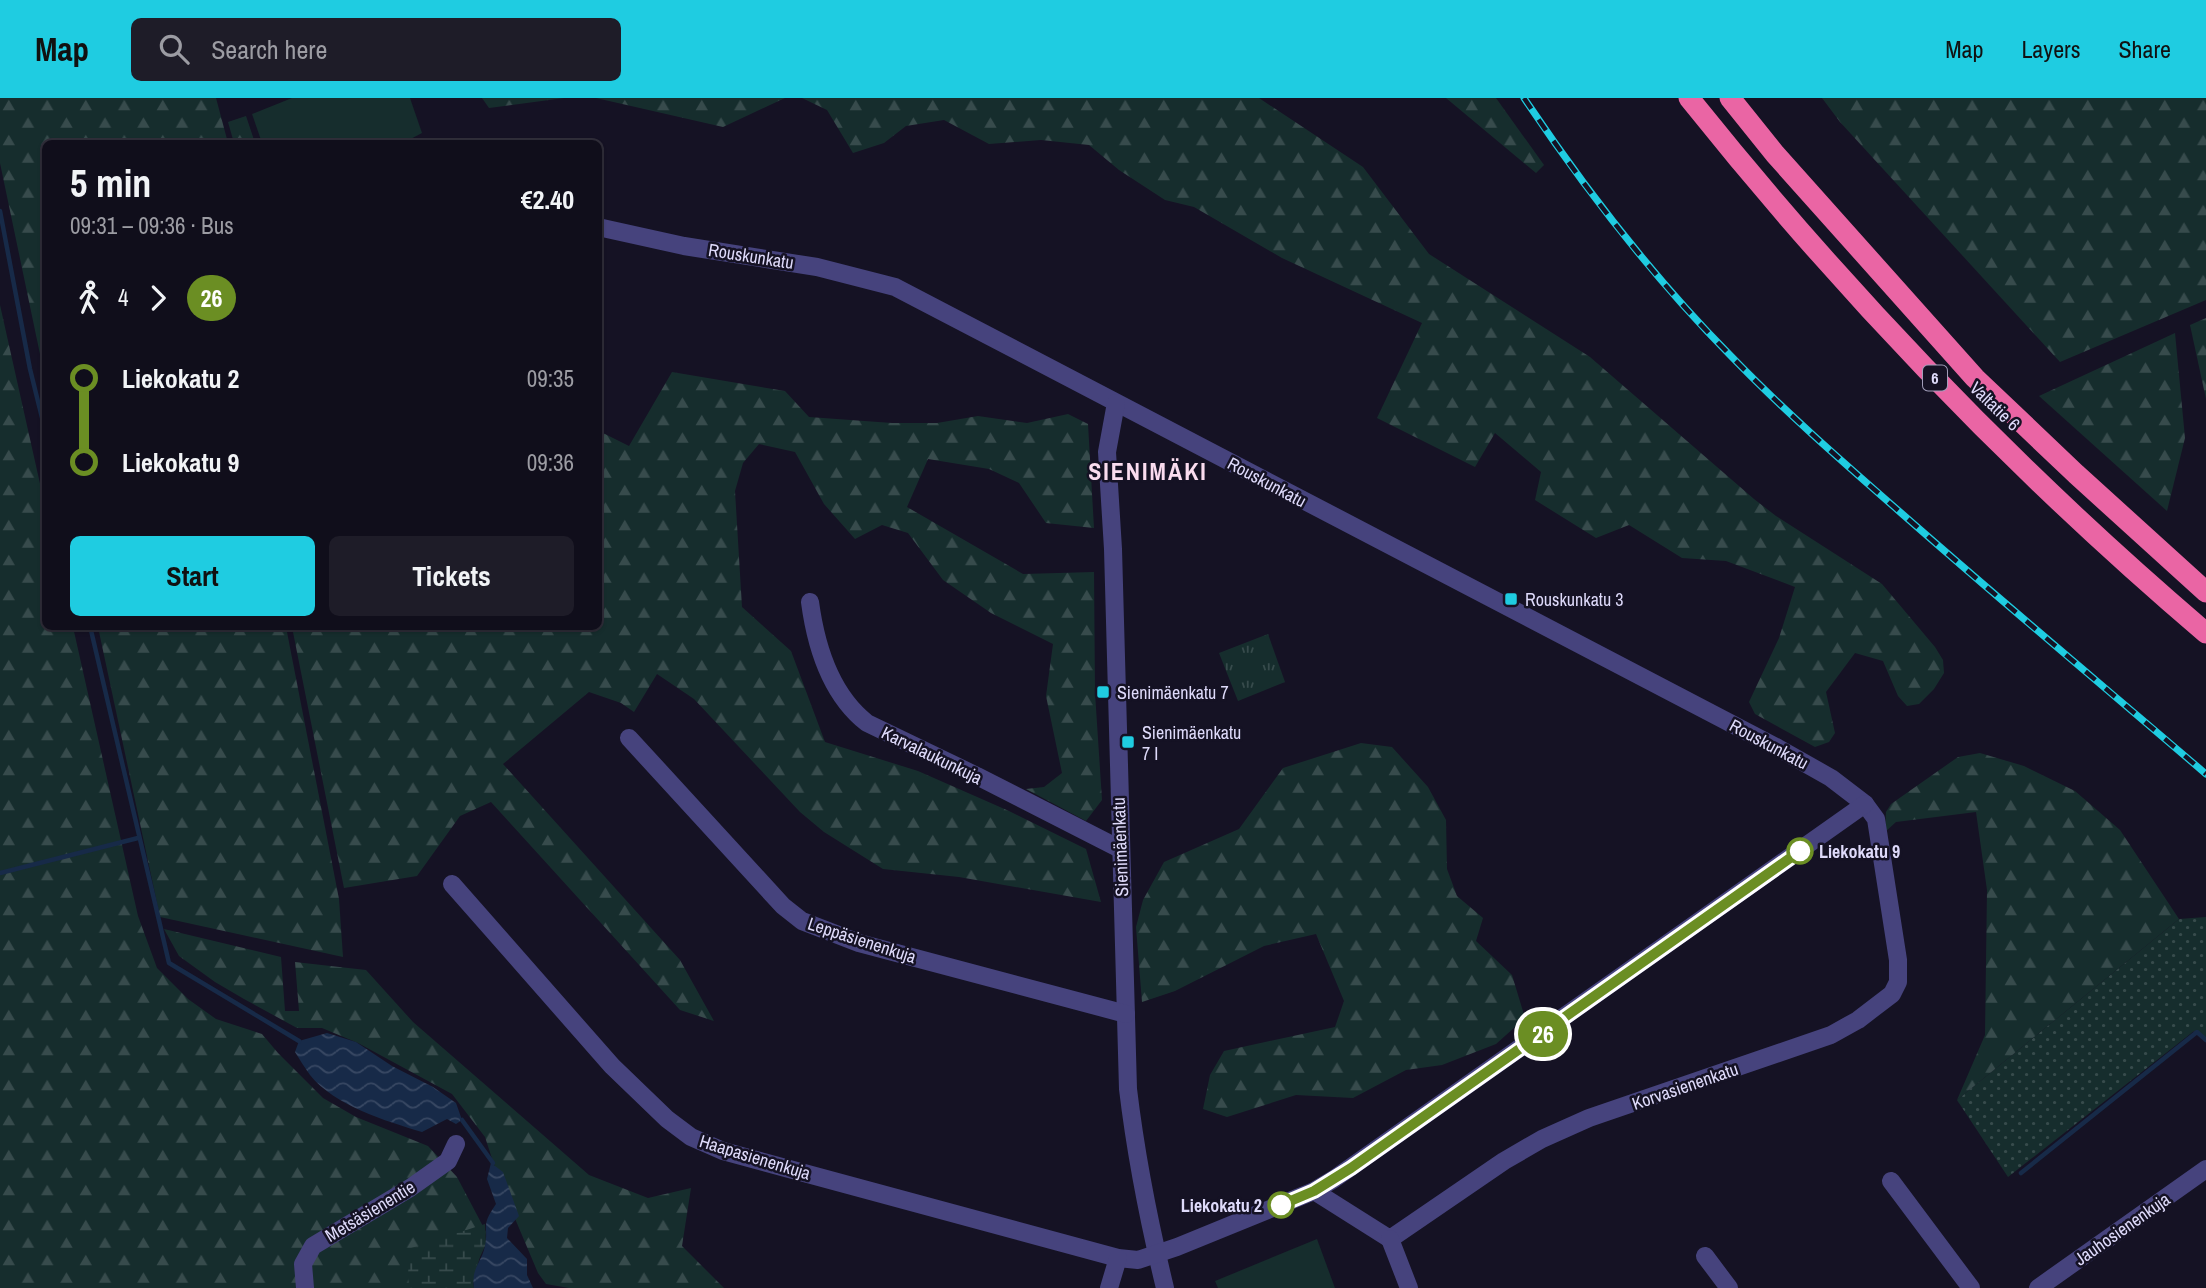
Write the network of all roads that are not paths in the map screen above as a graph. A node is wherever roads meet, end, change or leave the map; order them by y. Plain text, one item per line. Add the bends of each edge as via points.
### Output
1 (1689, 98) edge
2 (1730, 98) edge
3 (602, 228) edge
4 (1116, 403) junction
5 (2206, 592) edge
6 (810, 602) dead end
7 (2206, 633) edge
8 (629, 738) dead end
9 (1865, 804) junction
10 (1120, 849) junction
11 (452, 884) dead end
12 (1126, 1014) junction
13 (456, 1144) dead end
14 (2206, 1169) edge
15 (1891, 1181) dead end
16 (1314, 1191) junction
17 (1390, 1239) junction
18 (1156, 1254) junction
19 (1704, 1255) dead end
20 (1118, 1258) junction
21 (305, 1288) edge
22 (1110, 1288) edge
23 (1165, 1288) edge
24 (1409, 1288) edge
25 (1729, 1288) edge
26 (1971, 1288) edge
27 (2038, 1288) edge

1 - 7 highway, Valtatie 6 / 6 via 1777,205 1953,397
2 - 5 highway, Valtatie 6 / 6 via 1975,378
3 - 4 street, Rouskunkatu via 817,267 895,287
4 - 9 street, Rouskunkatu via 1778,748
4 - 10 street, Sienimäenkatu via 1107,452 1114,548
6 - 10 street, Karvalaukunkuja via 813,628 830,675 853,713
8 - 12 street, Leppäsienenkuja via 783,906 802,921 859,943
9 - 16 street, Haapasienenkuja
9 - 17 street, Korvasienenkatu via 1876,819 1892,914 1898,982 1892,994 1830,1035 1589,1118 1542,1139
10 - 12 street, Sienimäenkatu
11 - 20 street, Haapasienenkuja via 612,1066 691,1138 723,1151
12 - 18 street, Sienimäenkatu via 1129,1100
13 - 21 street, Metsäsienentie via 448,1161 411,1188 313,1246 303,1264
14 - 27 street, Jauhosienenkuja
15 - 26 street
16 - 17 street
16 - 18 street, Haapasienenkuja
17 - 24 street
18 - 20 street, Haapasienenkuja via 1138,1260
18 - 23 street, Sienimäenkatu
19 - 25 street
20 - 22 street

